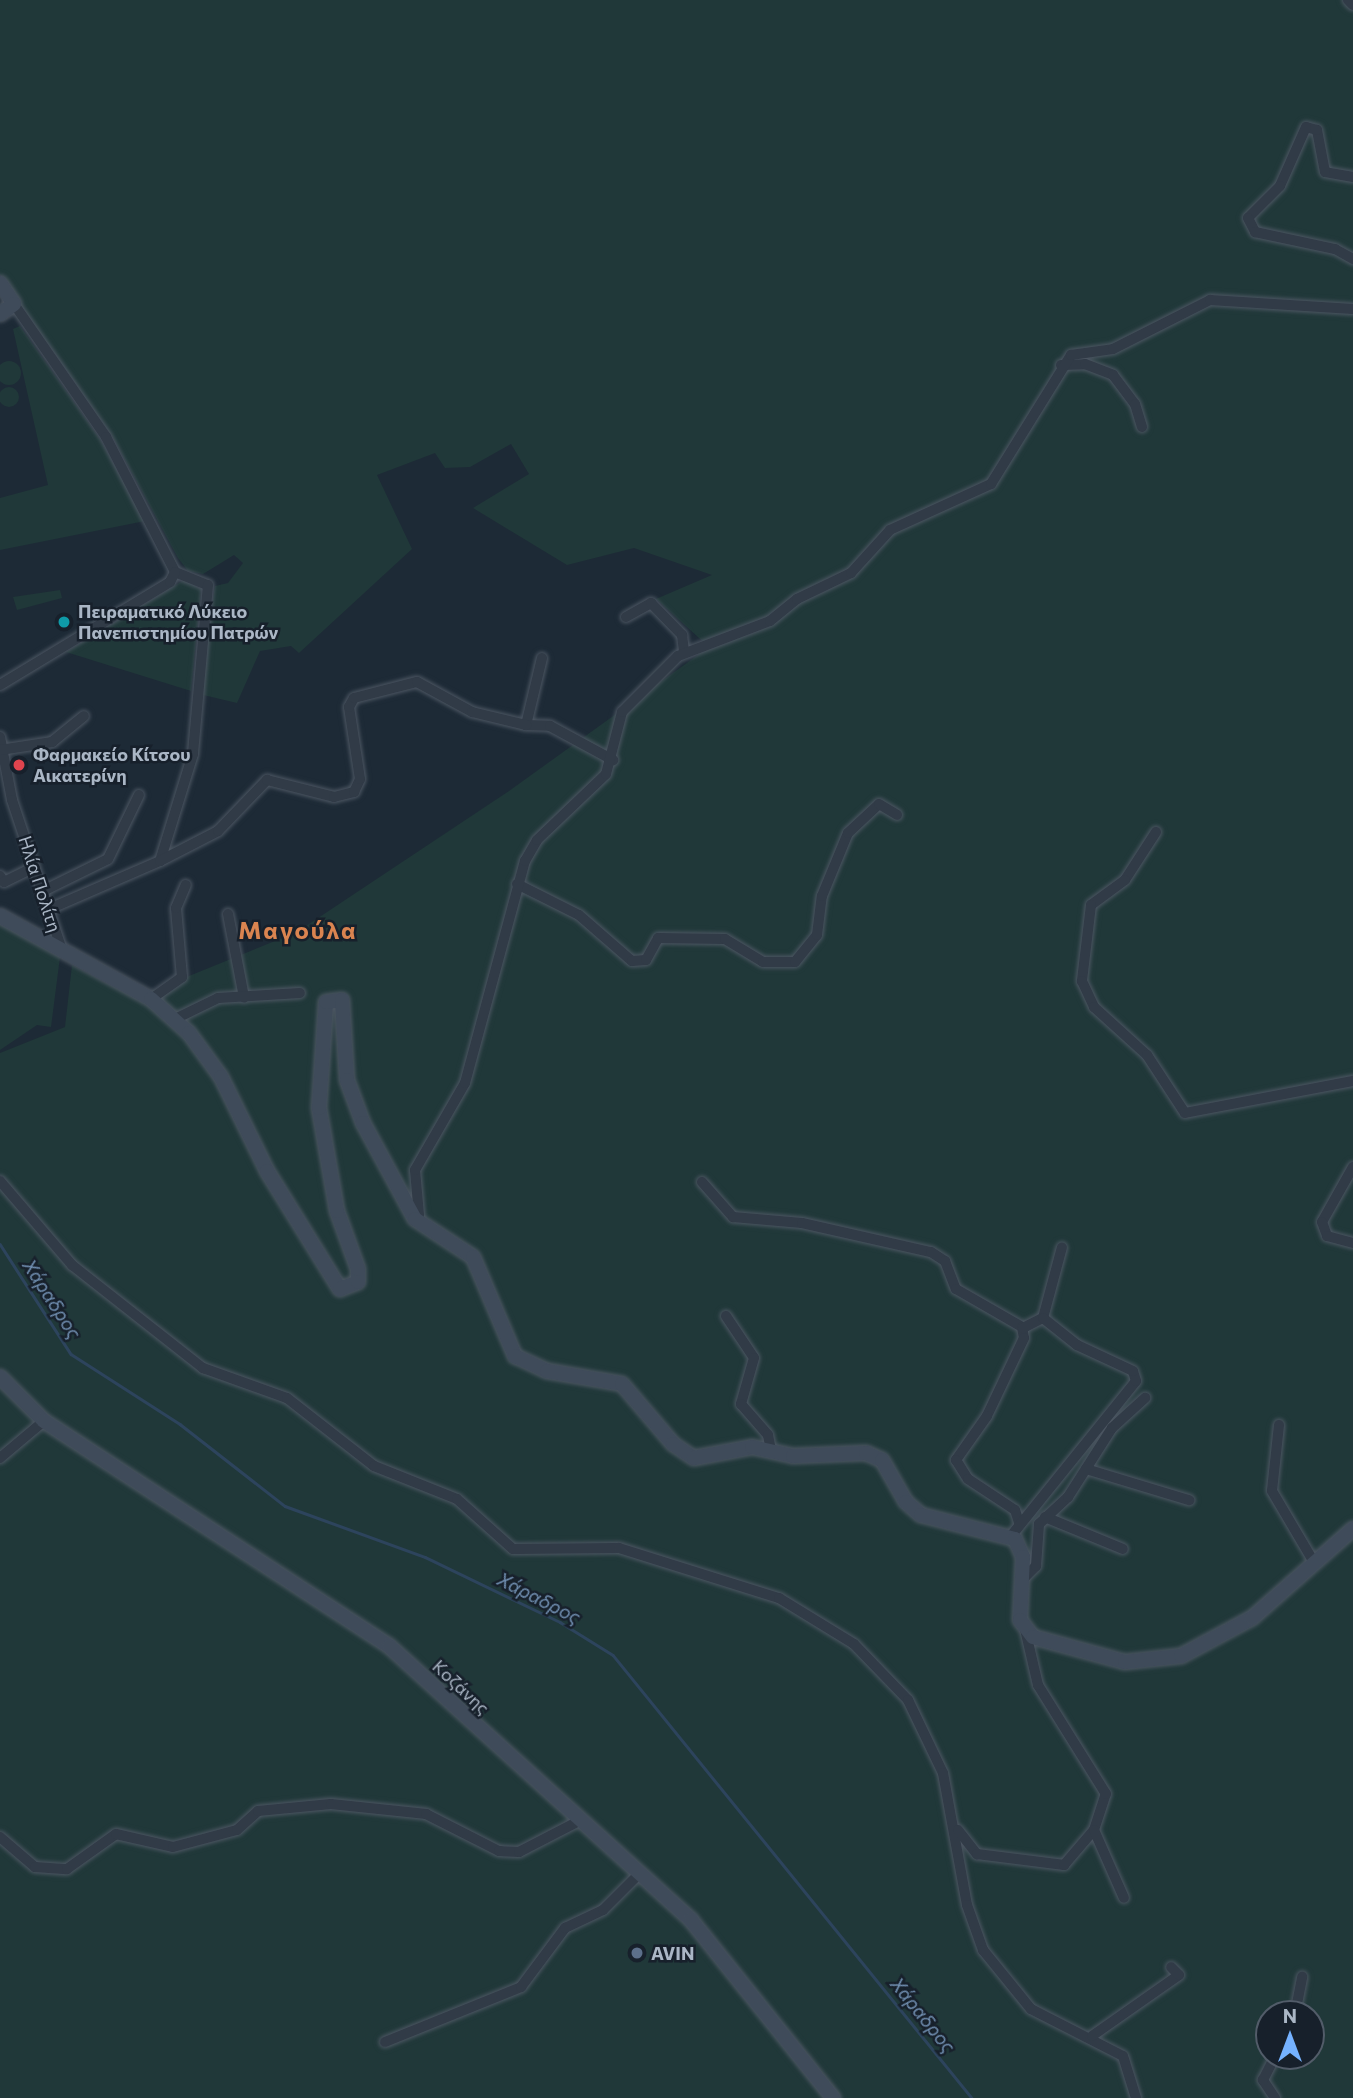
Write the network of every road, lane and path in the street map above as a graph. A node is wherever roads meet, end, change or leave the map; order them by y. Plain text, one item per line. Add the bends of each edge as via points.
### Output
1 (1349, 0) edge
2 (1353, 5) edge
3 (1353, 177) edge
4 (1353, 259) edge
5 (0, 283) edge
6 (14, 304) junction
7 (1353, 309) edge
8 (0, 314) edge
9 (1061, 365) junction
10 (1142, 427) dead end
11 (175, 572) junction
12 (626, 617) dead end
13 (684, 652) junction
14 (542, 658) dead end
15 (0, 685) edge
16 (84, 716) dead end
17 (526, 725) junction
18 (0, 737) edge
19 (1, 750) edge
20 (613, 760) junction
21 (139, 795) dead end
22 (897, 815) dead end
23 (1156, 832) dead end
24 (160, 861) junction
25 (35, 867) junction
26 (1, 881) edge
27 (517, 884) junction
28 (186, 885) dead end
29 (43, 891) junction
30 (49, 909) junction
31 (228, 914) dead end
32 (0, 916) edge
33 (62, 950) junction
34 (300, 993) dead end
35 (244, 997) junction
36 (151, 999) junction
37 (175, 1020) junction
38 (1353, 1081) edge
39 (1353, 1167) edge
40 (0, 1181) edge
41 (702, 1182) dead end
42 (424, 1225) junction
43 (1353, 1243) edge
44 (1062, 1247) dead end
45 (726, 1316) dead end
46 (1043, 1318) junction
47 (1023, 1328) junction
48 (0, 1377) edge
49 (1145, 1398) dead end
50 (44, 1421) junction
51 (1279, 1424) dead end
52 (771, 1451) junction
53 (0, 1458) edge
54 (1086, 1469) junction
55 (1189, 1500) dead end
56 (1045, 1517) junction
57 (1019, 1522) junction
58 (1353, 1529) edge
59 (1011, 1536) junction
60 (1123, 1549) dead end
61 (1315, 1564) junction
62 (1023, 1580) junction
63 (1025, 1629) junction
64 (953, 1818) junction
65 (579, 1821) junction
66 (1094, 1830) junction
67 (0, 1837) edge
68 (640, 1873) junction
69 (1124, 1898) dead end
70 (1171, 1967) dead end
71 (1302, 1977) dead end
72 (1298, 2000) edge
73 (1092, 2036) junction
74 (386, 2042) dead end
75 (1267, 2070) edge
76 (833, 2098) edge
77 (1136, 2098) edge
78 (1275, 2098) edge

1 - 2 street
3 - 4 street via 1325,172 1317,130 1306,127 1280,186 1248,218 1263,235 1335,249
5 - 6 main road
6 - 8 main road
6 - 11 street via 106,437
7 - 9 street via 1210,300 1112,349 1074,353
9 - 10 street via 1085,364 1113,375 1135,404
9 - 13 street via 991,484 890,530 851,573 797,599 770,621
11 - 15 street via 170,582
11 - 24 street via 208,585 193,754
12 - 13 street via 651,603 682,635
13 - 20 street via 626,706
14 - 17 street
16 - 19 street via 52,741
17 - 20 street via 550,726
17 - 24 street via 472,712 418,682 354,698 349,707 360,779 354,792 334,797 267,780 218,831
18 - 19 street, Ηλία Πολίτη
19 - 25 street, Ηλία Πολίτη
20 - 27 street via 594,790 533,845
21 - 29 street via 108,859
22 - 27 street via 879,804 848,833 821,896 817,935 794,962 763,962 725,939 657,938 646,960 632,961 579,915
23 - 38 street via 1125,880 1091,905 1082,981 1094,1007 1147,1055 1185,1113
24 - 30 street
25 - 26 street
25 - 29 street, Ηλία Πολίτη
27 - 42 street via 504,955 486,986 467,1076 415,1170 415,1205
28 - 36 street via 176,911 182,977
29 - 30 street, Ηλία Πολίτη
30 - 33 street, Ηλία Πολίτη
31 - 35 street
32 - 33 main road
33 - 36 main road
34 - 35 street
35 - 37 street via 218,998
36 - 37 main road
37 - 42 main road via 221,1077 333,1286 347,1289 358,1282 358,1269 337,1211 320,1108 326,1002 342,1000 347,1080 355,1103 406,1206
39 - 43 street via 1322,1222 1327,1236
40 - 64 street via 72,1265 193,1361 287,1398 374,1466 457,1499 513,1549 619,1548 779,1598 854,1644 908,1700 943,1773
41 - 47 street via 733,1217 802,1223 931,1252 945,1261 956,1289
42 - 52 main road via 473,1257 510,1346 523,1362 622,1384 673,1444 694,1458 752,1447
44 - 46 street
45 - 52 street via 754,1358 741,1404 768,1435
46 - 47 street
46 - 57 street via 1077,1345 1133,1371 1136,1381 1064,1477
47 - 57 street via 987,1416 956,1460 968,1479 1015,1510
48 - 50 main road, Κοζάνης
49 - 54 street via 1112,1428
50 - 53 street
50 - 65 main road, Κοζάνης via 388,1646
51 - 61 street via 1272,1491
52 - 59 main road via 875,1456 921,1515
54 - 55 street
54 - 56 street
56 - 60 street
56 - 62 street via 1036,1531 1036,1566
57 - 59 street
58 - 61 main road
59 - 62 main road via 1020,1547
61 - 63 main road via 1237,1627 1181,1657 1150,1664 1052,1645
62 - 63 main road
63 - 66 street via 1038,1685 1105,1786
64 - 66 street via 977,1854 1018,1864 1064,1865
64 - 73 street via 967,1905 983,1950 1031,2009
65 - 67 street via 531,1847 499,1850 426,1814 331,1804 258,1811 237,1830 173,1847 116,1834 67,1869 35,1867
65 - 68 main road, Κοζάνης
66 - 69 street
68 - 74 street via 603,1910 569,1924 522,1987
68 - 76 main road, Κοζάνης via 697,1926
70 - 73 street via 1179,1975
71 - 72 street
73 - 77 street via 1123,2056
75 - 78 street via 1262,2080

